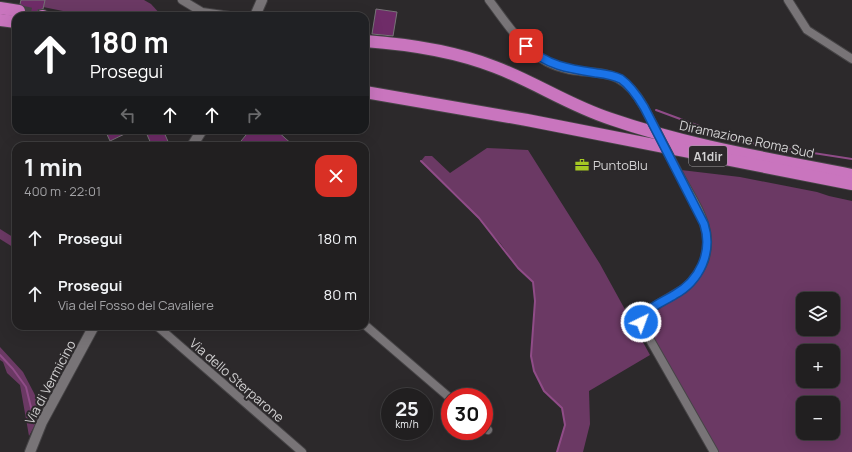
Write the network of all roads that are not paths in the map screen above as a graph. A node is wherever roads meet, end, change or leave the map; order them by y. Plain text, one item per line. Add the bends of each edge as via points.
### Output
1 (182, 0) edge
2 (262, 0) edge
3 (489, 0) edge
4 (788, 0) edge
5 (0, 8) edge
6 (202, 12) edge
7 (257, 12) edge
8 (12, 14) tunnel mouth
9 (12, 18) tunnel mouth
10 (0, 20) edge
11 (369, 41) edge
12 (852, 58) edge
13 (369, 93) edge
14 (852, 175) edge
15 (852, 184) edge
16 (369, 328) edge
17 (92, 330) edge
18 (162, 330) edge
19 (441, 390) edge
20 (30, 452) edge
21 (302, 452) edge
22 (714, 452) edge

1 - 6 street
2 - 7 main road
3 - 22 street, bridge via 519,39 538,56 556,66 618,78 631,88 644,107 704,224 707,238 706,254 699,271 690,284 680,292 645,313 641,324
4 - 12 street via 809,31
5 - 8 highway
9 - 10 highway
11 - 14 highway, Diramazione Roma Sud / A1dir via 403,45 481,62 514,75 585,110 664,135 728,151
13 - 15 highway, Diramazione Roma Sud / A1dir via 527,120
16 - 19 street
17 - 20 main road, Via di Vermicino via 42,422
18 - 21 street, Via dello Sterparone

